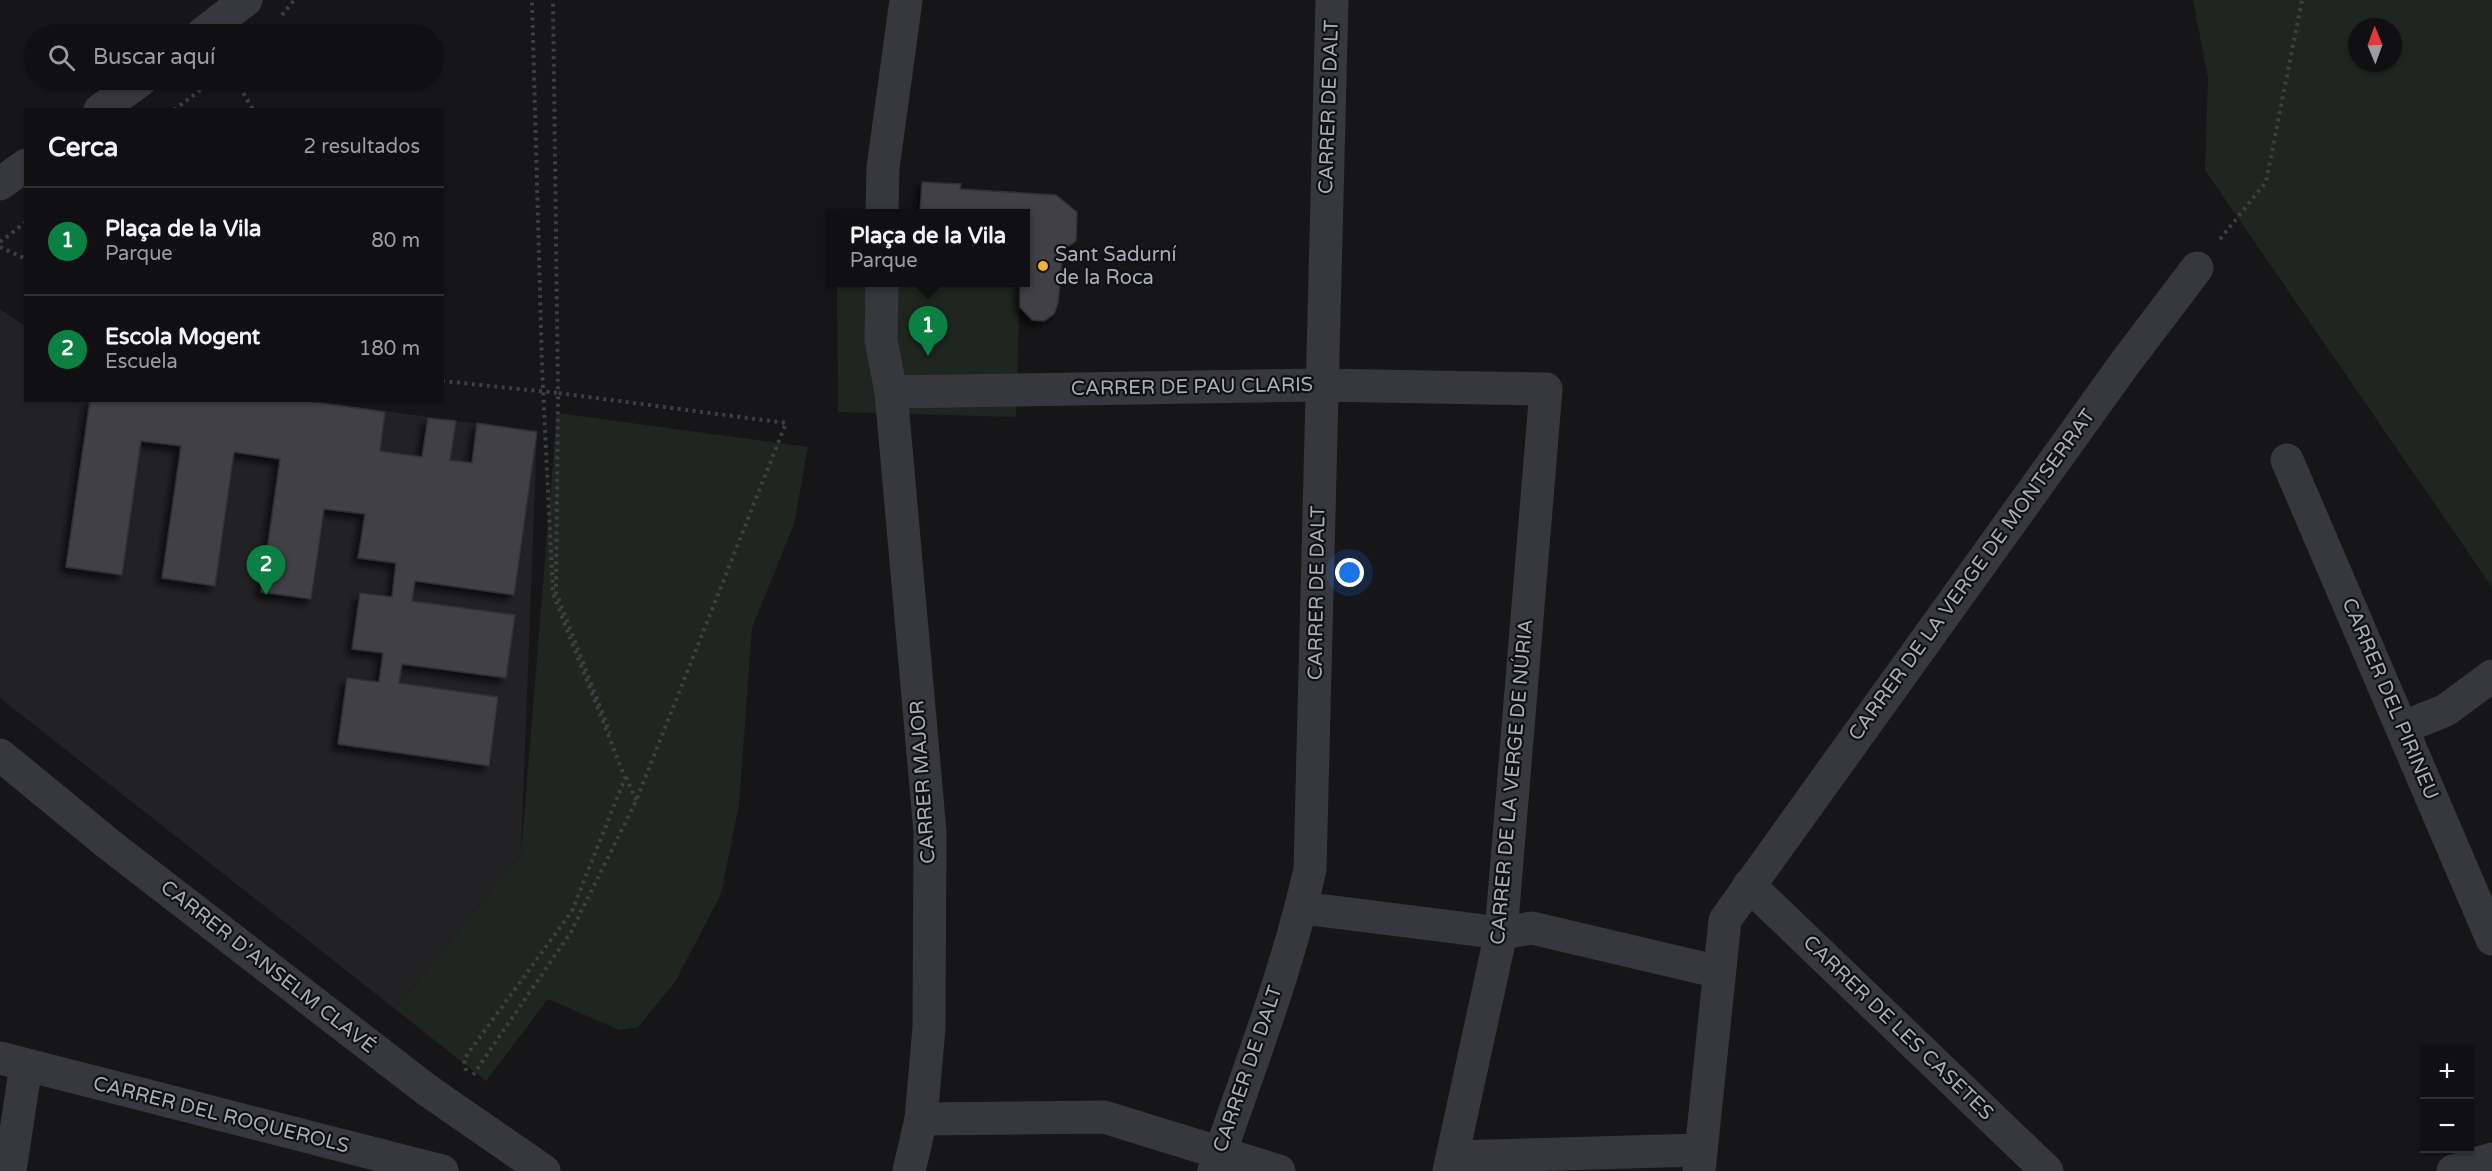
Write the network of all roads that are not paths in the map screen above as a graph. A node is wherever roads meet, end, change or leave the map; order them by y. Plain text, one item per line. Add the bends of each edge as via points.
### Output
1 (246, 0) edge
2 (906, 0) edge
3 (1332, 0) edge
4 (215, 24) edge
5 (127, 90) edge
6 (103, 108) edge
7 (24, 166) edge
8 (0, 184) edge
9 (882, 209) edge
10 (2198, 268) road end
11 (882, 287) edge
12 (1321, 385) junction
13 (1546, 389) joint
14 (891, 392) junction
15 (2287, 460) dead end
16 (2492, 676) edge
17 (2402, 728) junction
18 (0, 755) edge
19 (1749, 885) junction
20 (1302, 908) junction
21 (1501, 933) junction
22 (2492, 939) edge
23 (1719, 972) junction
24 (13, 1062) edge
25 (921, 1119) junction
26 (2492, 1159) edge
27 (1217, 1161) edge
28 (1700, 1161) edge
29 (1451, 1164) edge
30 (534, 1168) edge
31 (10, 1171) edge
32 (442, 1171) edge
33 (909, 1171) edge
34 (1279, 1171) edge
35 (2047, 1171) edge
36 (2453, 1171) edge

1 - 4 street
2 - 9 street via 883,168
3 - 12 street, CARRER DE DALT
5 - 6 street
7 - 8 street
10 - 19 street, CARRER DE LA VERGE DE MONTSERRAT via 2125,363
11 - 14 street via 881,340
12 - 13 street, CARRER DE PAU CLARIS
12 - 14 street, CARRER DE PAU CLARIS
12 - 20 street, CARRER DE DALT via 1310,869
13 - 21 street, CARRER DE LA VERGE DE NÚRIA
14 - 25 street, CARRER MAJOR via 930,832 929,1028
15 - 17 street, CARRER DEL PIRINEU
16 - 17 street via 2446,710
17 - 22 street, CARRER DEL PIRINEU
18 - 30 street, CARRER D'ANSELM CLAVÉ via 111,846
19 - 23 street, CARRER DE LA VERGE DE MONTSERRAT via 1725,920
19 - 35 street, CARRER DE LES CASETES
20 - 21 street
20 - 27 street, CARRER DE DALT
21 - 23 street via 1532,928
21 - 29 street, CARRER DE LA VERGE DE NÚRIA
23 - 28 street, CARRER DE LA VERGE DE MONTSERRAT
24 - 31 street
24 - 32 street, CARRER DEL ROQUEROLS
25 - 27 street via 1104,1117
25 - 33 street, CARRER MAJOR
26 - 36 street
27 - 34 street
28 - 29 street

